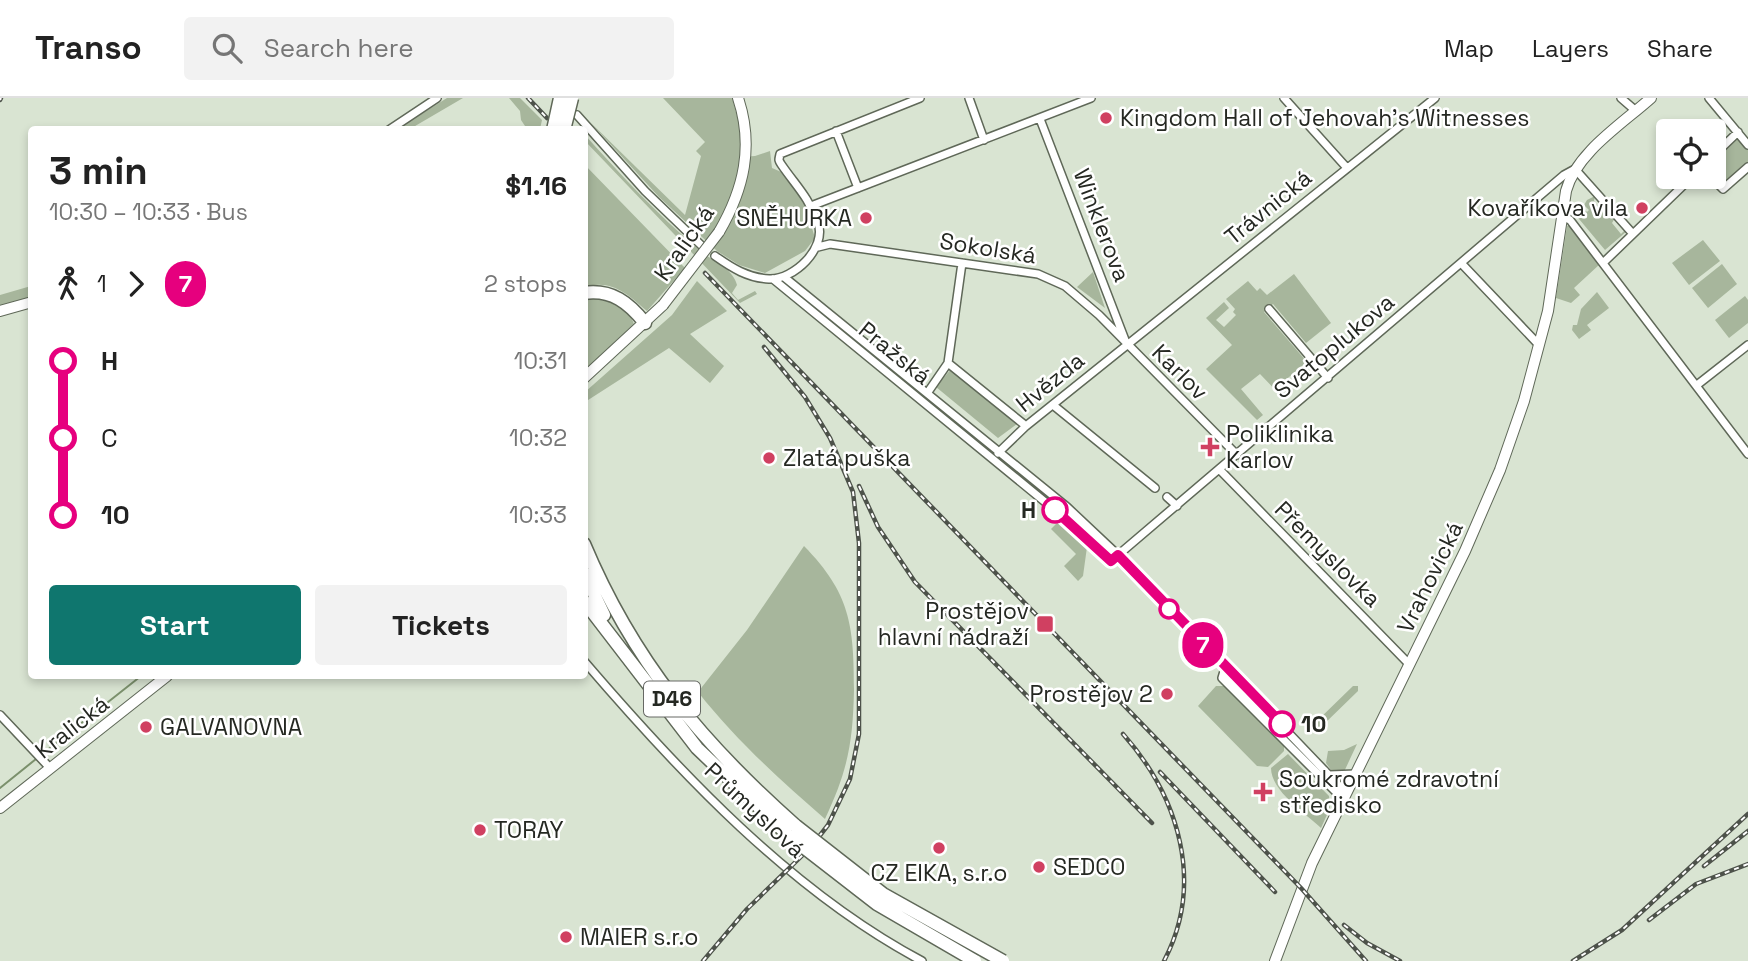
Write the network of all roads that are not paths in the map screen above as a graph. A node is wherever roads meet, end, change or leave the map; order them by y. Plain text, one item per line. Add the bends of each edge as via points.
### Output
1 (436, 98) edge
2 (559, 98) edge
3 (572, 98) edge
4 (738, 98) edge
5 (920, 98) edge
6 (968, 98) edge
7 (1091, 98) edge
8 (1284, 98) edge
9 (1435, 98) edge
10 (1621, 98) edge
11 (1651, 98) edge
12 (1709, 98) edge
13 (1636, 111) junction
14 (577, 115) dead end
15 (1040, 119) junction
16 (395, 126) edge
17 (553, 126) edge
18 (565, 126) edge
19 (587, 126) edge
20 (588, 127) edge
21 (836, 131) junction
22 (1738, 132) junction
23 (984, 139) junction
24 (1726, 144) edge
25 (1748, 145) edge
26 (1748, 167) edge
27 (1347, 168) junction
28 (1575, 169) junction
29 (1726, 185) edge
30 (858, 188) junction
31 (1680, 189) edge
32 (1566, 191) junction
33 (1544, 193) junction
34 (811, 206) junction
35 (1562, 216) junction
36 (1633, 234) junction
37 (702, 246) dead end
38 (818, 247) junction
39 (715, 256) dead end
40 (1604, 262) junction
41 (962, 263) junction
42 (1461, 264) junction
43 (783, 277) junction
44 (773, 279) junction
45 (588, 293) edge
46 (28, 303) edge
47 (1269, 309) dead end
48 (0, 311) edge
49 (645, 323) junction
50 (1539, 345) junction
51 (1748, 345) edge
52 (1127, 346) junction
53 (948, 363) junction
54 (588, 374) edge
55 (1328, 378) junction
56 (1697, 385) junction
57 (928, 392) junction
58 (1053, 405) junction
59 (1026, 426) junction
60 (1000, 452) junction
61 (1748, 454) edge
62 (1237, 455) junction
63 (991, 457) junction
64 (1020, 468) junction
65 (1219, 470) junction
66 (1155, 488) dead end
67 (1167, 497) dead end
68 (1177, 506) junction
69 (1066, 507) junction
70 (1061, 515) junction
71 (588, 553) edge
72 (1114, 558) junction
73 (588, 581) edge
74 (588, 606) edge
75 (629, 658) junction
76 (1409, 664) junction
77 (588, 666) edge
78 (1225, 668) junction
79 (163, 679) edge
80 (0, 715) edge
81 (47, 765) junction
82 (1356, 774) junction
83 (1329, 775) junction
84 (1345, 796) junction
85 (0, 808) edge
86 (792, 831) junction
87 (922, 961) edge
88 (975, 961) edge
89 (1003, 961) edge
90 (1275, 961) edge

1 - 16 street
2 - 17 highway, bridge
3 - 18 highway, bridge
4 - 49 street, Kralická, bridge via 746,136 744,172 736,200 719,232
5 - 21 street
6 - 23 street
7 - 15 street
8 - 27 street
9 - 27 street, Trávnická
10 - 13 street
11 - 13 street, Svatoplukova
12 - 22 street
13 - 28 street, Svatoplukova
14 - 19 street
15 - 23 street
15 - 52 street, Winklerova
20 - 37 street
21 - 30 street
21 - 34 street via 784,151 779,161 799,183
22 - 24 street
22 - 25 street
23 - 30 street
26 - 29 street
27 - 52 street, Trávnická
28 - 32 street, Svatoplukova
28 - 33 street, Svatoplukova
28 - 36 street
30 - 34 street
31 - 36 street
32 - 33 street
32 - 35 street, Vrahovická
33 - 42 street, Svatoplukova
34 - 38 street via 821,235
35 - 40 street
35 - 50 street, Vrahovická
36 - 40 street
38 - 41 street, Sokolská via 830,244
38 - 43 street
39 - 44 street via 747,275
40 - 56 street
41 - 52 street, Sokolská via 1053,279 1082,300
41 - 53 street
42 - 50 street
42 - 55 street, Svatoplukova
43 - 44 street
43 - 57 street, Pražská
44 - 63 street, Pražská
45 - 49 highway via 617,297
46 - 48 street
47 - 55 street
49 - 54 street, Kralická
50 - 76 street, Vrahovická via 1488,501
51 - 56 street
52 - 58 street, Hvězda
52 - 62 street, Karlov
53 - 57 street
53 - 59 street
55 - 62 street, Svatoplukova
56 - 61 street
57 - 60 street, Pražská
58 - 59 street, Hvězda
58 - 66 street
59 - 60 street, Hvězda
60 - 63 street, Hvězda
60 - 64 street, Pražská
62 - 65 street, Svatoplukova
63 - 64 street
63 - 70 street, Pražská
64 - 69 street, Pražská
65 - 68 street, Svatoplukova
65 - 76 street, Přemyslovka
67 - 68 street
68 - 72 street, Svatoplukova
69 - 70 street
69 - 72 street, Pražská
70 - 72 street, Pražská
71 - 86 highway, D46 via 611,604 664,690
72 - 78 street
73 - 75 highway, D46
74 - 75 highway
75 - 86 highway, D46 via 697,748
76 - 82 street, Vrahovická
77 - 87 street, Průmyslová via 769,853 853,919
78 - 83 street
78 - 84 street via 1222,678
79 - 81 street, Kralická
80 - 81 street
81 - 85 street, Kralická
82 - 83 street
82 - 84 street, Vrahovická
83 - 84 street
84 - 90 street, Vrahovická via 1303,883
86 - 88 highway, D46, bridge via 877,904
86 - 89 highway, D46, bridge via 883,894

